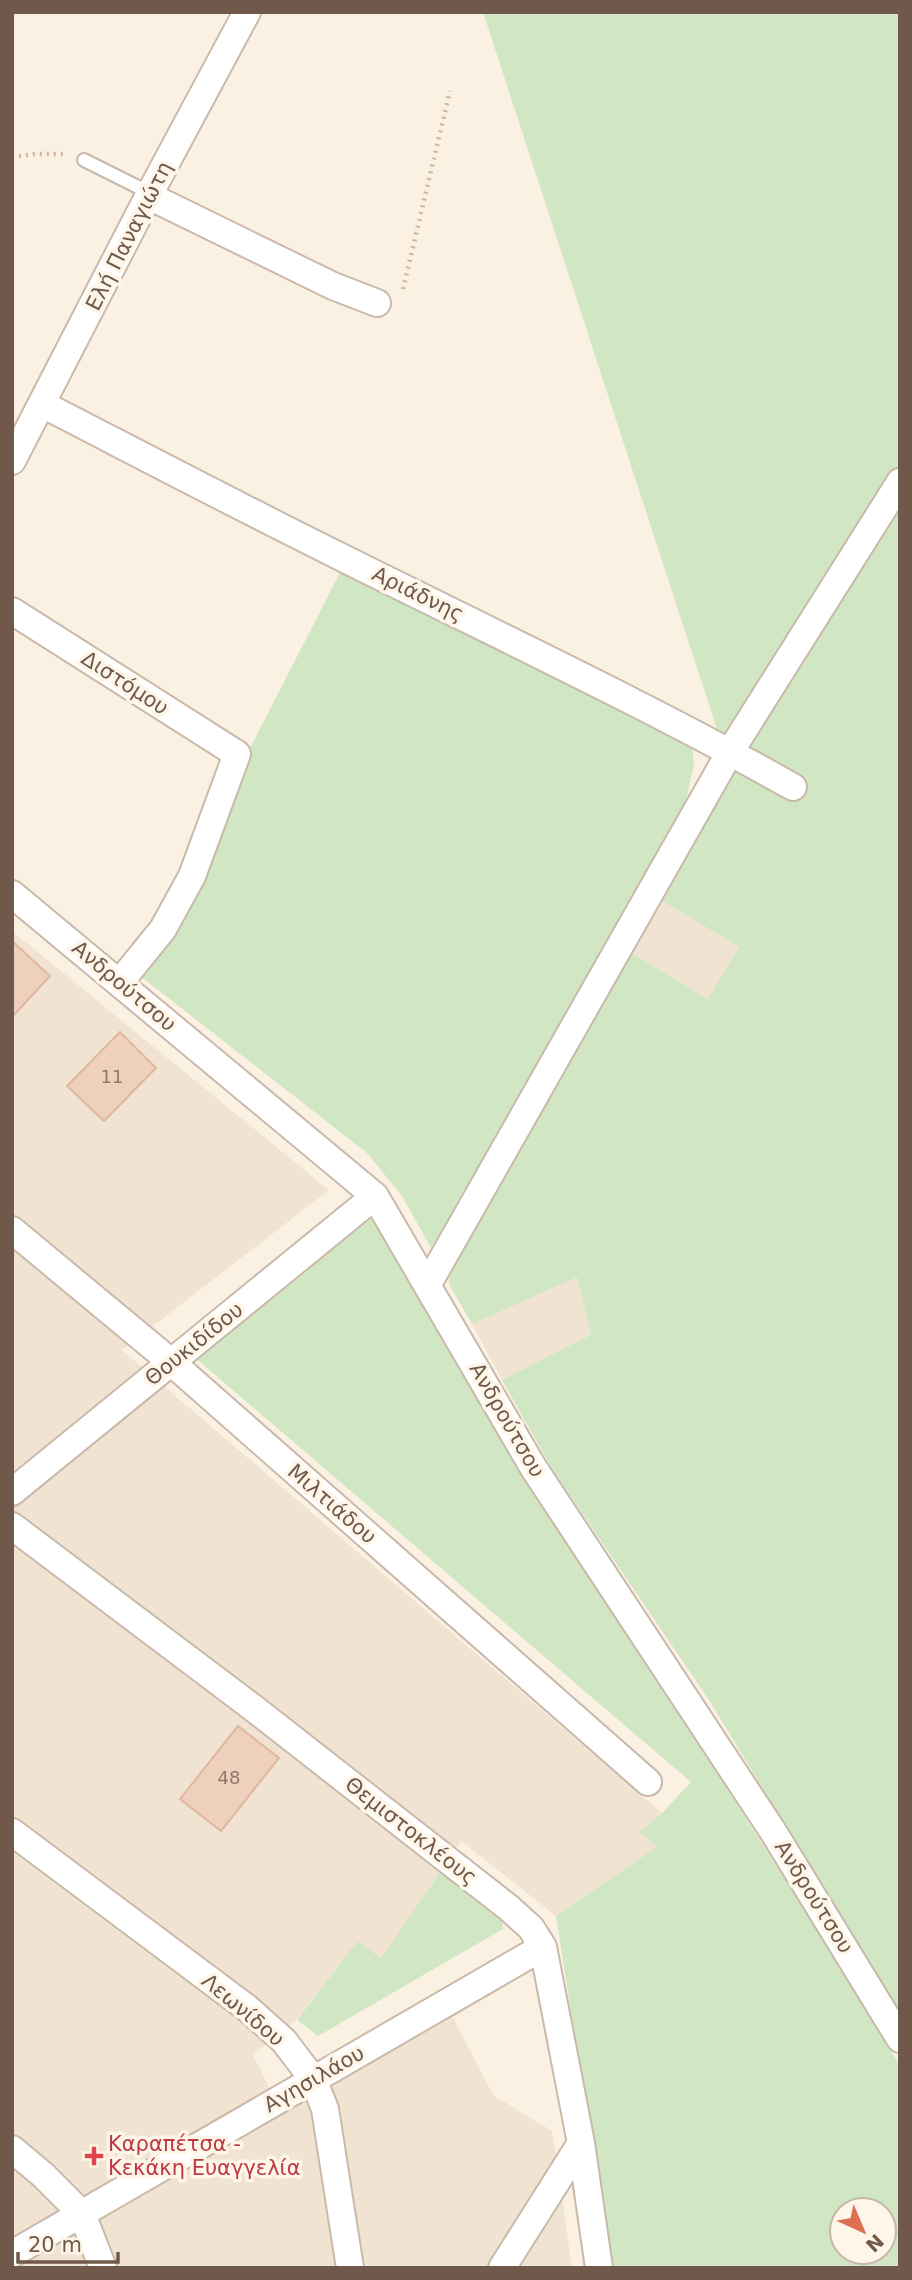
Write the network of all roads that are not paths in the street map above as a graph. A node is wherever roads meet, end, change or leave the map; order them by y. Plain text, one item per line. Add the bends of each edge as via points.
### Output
1 (247, 12) edge
2 (84, 160) road end
3 (150, 195) junction
4 (377, 303) road end
5 (42, 404) junction
6 (12, 461) edge
7 (900, 482) edge
8 (12, 611) edge
9 (730, 752) junction
10 (793, 787) dead end
11 (12, 894) edge
12 (120, 982) junction
13 (375, 1196) junction
14 (12, 1230) edge
15 (428, 1284) junction
16 (171, 1362) junction
17 (12, 1492) edge
18 (12, 1526) edge
19 (648, 1782) dead end
20 (12, 1832) edge
21 (542, 1947) junction
22 (900, 2039) edge
23 (313, 2079) junction
24 (581, 2143) junction
25 (12, 2149) edge
26 (82, 2214) junction
27 (12, 2254) edge
28 (103, 2268) edge
29 (350, 2268) edge
30 (502, 2268) edge
31 (600, 2268) edge

1 - 3 street, Ελή Παναγιώτη
2 - 3 lane
3 - 4 street via 333,286
3 - 5 street, Ελή Παναγιώτη
5 - 6 street, Ελή Παναγιώτη
5 - 9 street, Αριάδνης
7 - 9 street
8 - 12 street, Διστόμου via 237,754 192,876 152,945
9 - 10 street, Αριάδνης
9 - 15 street
11 - 12 street, Ανδρούτσου
12 - 13 street, Ανδρούτσου
13 - 15 street, Ανδρούτσου
13 - 16 street, Θουκιδίδου
14 - 16 street, Μιλτιάδου
15 - 22 street, Ανδρούτσου via 533,1467 774,1833
16 - 17 street, Θουκιδίδου
16 - 19 street, Μιλτιάδου
18 - 21 street, Θεμιστοκλέους via 509,1908 531,1928
20 - 23 street, Λεωνίδου via 247,2008 284,2041
21 - 23 street, Αγησιλάου
21 - 24 street, Θεμιστοκλέους
23 - 26 street, Αγησιλάου
23 - 29 street, Λεωνίδου via 325,2109
24 - 30 street
24 - 31 street, Θεμιστοκλέους
25 - 26 street
26 - 27 street, Αγησιλάου
26 - 28 street

